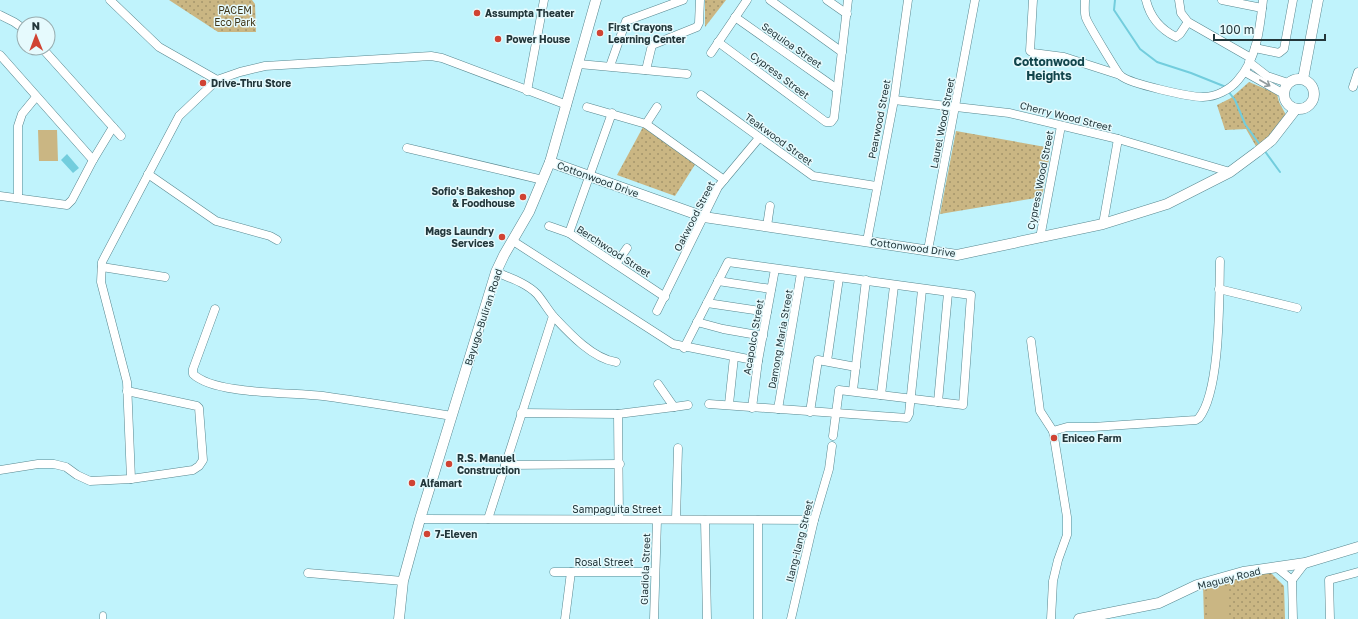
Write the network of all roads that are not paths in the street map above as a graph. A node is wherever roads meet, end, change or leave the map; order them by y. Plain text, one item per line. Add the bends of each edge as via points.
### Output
1 (110, 0) edge
2 (544, 0) edge
3 (596, 0) edge
4 (683, 0) edge
5 (700, 0) edge
6 (747, 0) edge
7 (770, 0) edge
8 (826, 0) edge
9 (848, 0) edge
10 (908, 0) edge
11 (975, 0) edge
12 (1033, 0) edge
13 (1085, 0) edge
14 (1146, 0) edge
15 (1179, 0) edge
16 (1222, 0) edge
17 (1293, 0) edge
18 (1318, 0) edge
19 (1263, 4) edge
20 (847, 14) junction
21 (0, 16) edge
22 (735, 17) junction
23 (1188, 22) junction
24 (16, 23) edge
25 (718, 42) junction
26 (1255, 48) junction
27 (842, 52) junction
28 (711, 53) dead end
29 (0, 55) edge
30 (49, 56) edge
31 (1250, 60) junction
32 (579, 64) junction
33 (610, 66) junction
34 (646, 70) junction
35 (1244, 72) junction
36 (1358, 72) edge
37 (687, 74) dead end
38 (1120, 75) junction
39 (1303, 79) junction
40 (216, 80) junction
41 (1288, 84) junction
42 (1353, 87) dead end
43 (838, 88) junction
44 (527, 91) junction
45 (1284, 94) junction
46 (701, 95) dead end
47 (36, 97) junction
48 (894, 100) junction
49 (567, 105) junction
50 (956, 106) junction
51 (587, 107) dead end
52 (657, 107) dead end
53 (1296, 109) junction
54 (612, 113) junction
55 (646, 124) junction
56 (1061, 126) junction
57 (113, 127) junction
58 (122, 136) dead end
59 (760, 138) junction
60 (1118, 139) junction
61 (407, 148) dead end
62 (93, 160) junction
63 (550, 162) junction
64 (1230, 172) junction
65 (148, 174) junction
66 (590, 176) junction
67 (543, 180) junction
68 (724, 180) junction
69 (876, 186) junction
70 (0, 196) edge
71 (18, 198) junction
72 (770, 206) dead end
73 (704, 217) junction
74 (1103, 224) junction
75 (549, 226) dead end
76 (766, 226) junction
77 (569, 233) junction
78 (1040, 238) junction
79 (277, 240) dead end
80 (513, 241) junction
81 (867, 241) junction
82 (627, 248) dead end
83 (928, 250) junction
84 (1220, 261) dead end
85 (616, 264) junction
86 (102, 267) junction
87 (775, 269) junction
88 (496, 272) junction
89 (801, 272) junction
90 (165, 277) dead end
91 (838, 278) junction
92 (866, 280) junction
93 (718, 281) junction
94 (894, 286) junction
95 (771, 289) junction
96 (1219, 289) junction
97 (922, 290) junction
98 (948, 293) junction
99 (665, 297) junction
100 (707, 303) junction
101 (1296, 308) dead end
102 (215, 309) dead end
103 (657, 311) dead end
104 (767, 312) junction
105 (553, 316) junction
106 (697, 322) junction
107 (763, 336) junction
108 (1031, 340) dead end
109 (684, 348) junction
110 (734, 357) junction
111 (827, 361) junction
112 (616, 362) dead end
113 (758, 362) junction
114 (856, 367) junction
115 (658, 384) dead end
116 (854, 390) junction
117 (128, 391) junction
118 (882, 395) junction
119 (910, 399) junction
120 (938, 402) junction
121 (709, 404) dead end
122 (729, 404) junction
123 (688, 405) dead end
124 (674, 407) junction
125 (752, 408) junction
126 (778, 409) junction
127 (810, 412) junction
128 (837, 412) junction
129 (521, 413) junction
130 (618, 414) junction
131 (452, 416) junction
132 (1053, 431) junction
133 (833, 436) dead end
134 (832, 446) dead end
135 (678, 448) dead end
136 (620, 464) junction
137 (505, 465) junction
138 (0, 470) edge
139 (131, 479) junction
140 (420, 518) junction
141 (488, 519) junction
142 (619, 519) junction
143 (676, 519) junction
144 (656, 520) junction
145 (705, 520) junction
146 (758, 520) junction
147 (814, 520) junction
148 (1358, 547) edge
149 (1306, 563) junction
150 (1276, 567) junction
151 (554, 572) dead end
152 (571, 572) junction
153 (654, 572) junction
154 (1358, 572) edge
155 (308, 573) dead end
156 (403, 581) junction
157 (1292, 583) junction
158 (399, 619) edge
159 (565, 619) edge
160 (654, 619) edge
161 (707, 619) edge
162 (758, 619) edge
163 (791, 619) edge
164 (1051, 619) edge
165 (1079, 619) edge
166 (1293, 619) edge
167 (1330, 619) edge

1 - 40 street via 159,47
2 - 44 street
3 - 32 street, Bayugo-Buliran Road
4 - 33 street via 626,20
5 - 34 street via 697,27 652,45
6 - 22 street
7 - 27 street
8 - 20 street
9 - 20 street
10 - 48 street, Pearwood Street
11 - 50 street, Laurel Wood Street
12 - 38 street via 1030,51 1071,59
13 - 38 street via 1086,19
14 - 23 street via 1156,23 1165,32 1176,37
15 - 23 street via 1181,13
16 - 19 street
17 - 26 street via 1284,48 1279,53
18 - 39 street
19 - 26 street
20 - 27 street
21 - 24 street
22 - 25 street
22 - 43 street, Sequioa Street
23 - 31 street
25 - 28 street
25 - 43 street, Cypress Street via 826,122 831,122 834,118
26 - 31 street
27 - 43 street
29 - 47 street
30 - 57 street
31 - 35 street
31 - 41 street via 1267,76
32 - 33 street
32 - 49 street, Bayugo-Buliran Road
33 - 34 street
34 - 37 street
35 - 38 street via 1237,82 1222,93 1204,97 1132,81
35 -> 45 street
36 - 42 street
39 - 41 street via 1292,80
39 - 53 street via 1312,86 1314,98 1307,107
40 - 44 street via 265,66 431,56
40 - 65 street via 179,116
41 - 45 street
44 - 49 street
45 - 53 street via 1286,101
46 - 59 street, Teakwood Street
47 - 62 street
47 - 71 street via 22,114 18,126
48 - 50 street, Cherry Wood Street
48 - 69 street, Pearwood Street
49 - 63 street, Bayugo-Buliran Road
50 - 56 street, Cherry Wood Street via 1009,113
50 - 83 street, Laurel Wood Street
51 - 54 street
52 - 55 street
53 - 64 street, Cottonwood Drive via 1272,140
54 - 55 street
54 - 66 street
55 - 68 street
56 - 60 street, Cherry Wood Street
56 - 78 street, Cypress Wood Street
57 - 58 street
57 - 62 street
59 - 68 street, Oakwood Street
59 - 69 street, Teakwood Street via 813,176
60 - 64 street, Cherry Wood Street
60 - 74 street
61 - 67 street
62 - 71 street via 67,205
63 - 66 street, Cottonwood Drive
63 - 67 street, Bayugo-Buliran Road
64 - 74 street, Cottonwood Drive via 1167,204
65 - 79 street via 216,221
65 - 86 street via 102,262
66 - 73 street, Cottonwood Drive
66 - 77 street
67 - 80 street, Bayugo-Buliran Road
68 - 73 street, Oakwood Street
69 - 81 street, Pearwood Street
70 - 71 street
72 - 76 street
73 - 76 street, Cottonwood Drive
73 - 99 street, Oakwood Street
74 - 78 street, Cottonwood Drive
75 - 77 street, Berchwood Street
76 - 81 street, Cottonwood Drive
77 - 85 street, Berchwood Street
78 - 83 street, Cottonwood Drive via 957,255
80 - 88 street, Bayugo-Buliran Road
80 - 109 street via 673,344
81 - 83 street, Cottonwood Drive
82 - 85 street
84 - 96 street
85 - 99 street, Berchwood Street
86 - 90 street
86 - 117 street via 101,282 124,365
87 - 89 street
87 - 93 street via 728,262
87 - 95 street, Acapolco Street
88 - 105 street via 524,284 537,294
88 - 131 street, Bayugo-Buliran Road
89 - 91 street
89 - 126 street, Damong Maria Street
91 - 92 street
91 - 111 street
92 - 94 street
92 - 114 street
93 - 95 street
93 - 100 street
94 - 97 street
94 - 118 street
95 - 104 street, Acapolco Street
96 - 101 street
96 - 132 street via 1213,381 1199,418 1067,427
97 - 98 street
97 - 119 street
98 - 120 street
98 - 120 street via 972,295 963,405
99 - 103 street, Oakwood Street
100 - 104 street
100 - 106 street
102 - 131 street via 193,369 193,374 200,381 272,394 321,396
104 - 107 street, Acapolco Street
105 - 112 street via 592,352
105 - 129 street
106 - 107 street
106 - 109 street
107 - 113 street, Acapolco Street
108 - 132 street via 1040,411
109 - 110 street
110 - 113 street
110 - 122 street
111 - 114 street
111 - 127 street via 818,360
113 - 125 street, Acapolco Street
114 - 116 street
115 - 124 street
116 - 118 street
116 - 128 street via 839,390
117 - 139 street
117 - 139 street via 197,406 203,460 193,470
118 - 119 street
119 - 120 street
119 - 128 street via 909,415 904,419
121 - 122 street
122 - 125 street
123 - 124 street
124 - 130 street
125 - 126 street
126 - 127 street
127 - 128 street
128 - 133 street
129 - 130 street
129 - 137 street
130 - 136 street
131 - 140 street, Bayugo-Buliran Road
132 - 164 street via 1067,517 1067,535 1053,581
134 - 147 street, Ilang-ilang Street via 829,469
135 - 143 street
136 - 137 street
136 - 142 street
137 - 141 street
138 - 139 street via 54,464 66,467 90,481
140 - 141 street, Sampaguita Street
140 - 156 street, Bayugo-Buliran Road
141 - 142 street, Sampaguita Street
142 - 144 street, Sampaguita Street
143 - 144 street, Sampaguita Street
143 - 145 street, Sampaguita Street
144 - 153 street, Gladiola Street
145 - 146 street, Sampaguita Street
145 - 161 street
146 - 147 street, Sampaguita Street
146 - 162 street
147 - 163 street, Ilang-ilang Street
148 - 149 street, Maguey Road
149 - 150 street, Maguey Road
149 - 157 street
150 - 157 street
150 - 165 street, Maguey Road via 1243,572 1197,585 1159,603
151 - 152 street, Rosal Street
152 - 153 street, Rosal Street
152 - 159 street
153 - 160 street, Gladiola Street
154 - 167 street via 1329,580
155 - 156 street
156 - 158 street, Bayugo-Buliran Road
157 - 166 street

